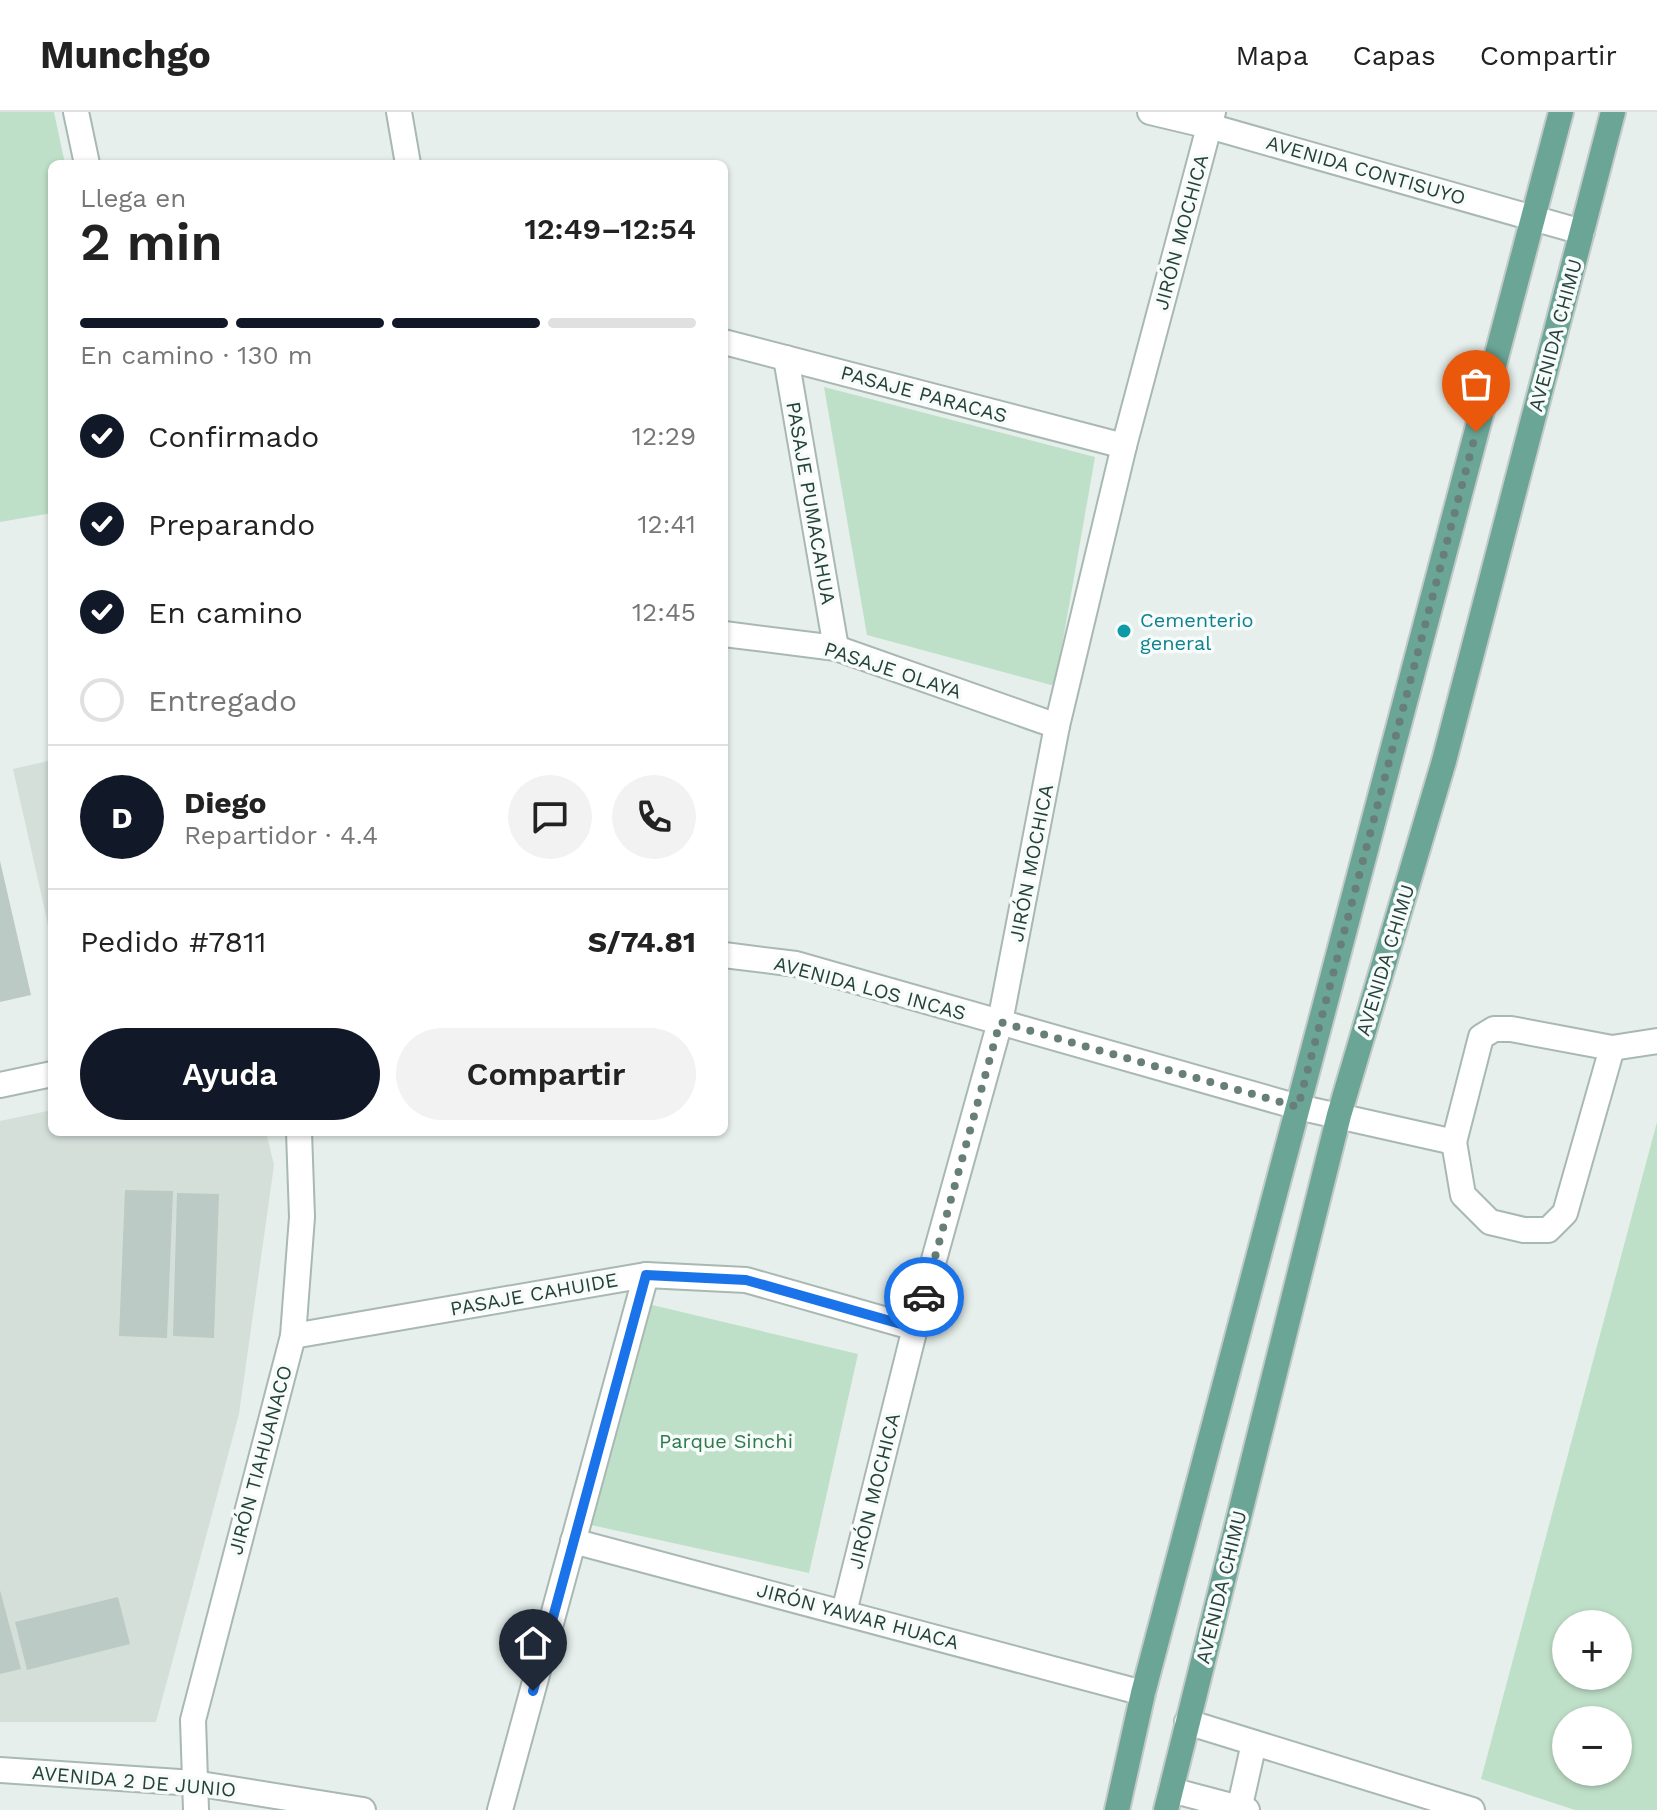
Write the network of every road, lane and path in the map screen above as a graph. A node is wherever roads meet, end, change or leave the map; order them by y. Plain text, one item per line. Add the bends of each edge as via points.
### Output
1 (76, 112) edge
2 (399, 112) edge
3 (1150, 112) edge
4 (1561, 112) edge
5 (1613, 112) edge
6 (1211, 119) edge
7 (86, 160) edge
8 (407, 160) edge
9 (1533, 217) junction
10 (1582, 232) junction
11 (728, 343) edge
12 (786, 358) junction
13 (1124, 446) junction
14 (728, 634) edge
15 (836, 648) junction
16 (1057, 726) junction
17 (728, 956) edge
18 (1000, 1022) junction
19 (1657, 1041) edge
20 (1612, 1048) junction
21 (48, 1075) edge
22 (0, 1085) edge
23 (1298, 1107) junction
24 (1339, 1115) junction
25 (299, 1136) edge
26 (1454, 1142) junction
27 (646, 1275) junction
28 (915, 1328) junction
29 (293, 1336) junction
30 (573, 1541) junction
31 (844, 1612) junction
32 (1143, 1693) junction
33 (1187, 1722) junction
34 (1254, 1743) junction
35 (0, 1770) edge
36 (194, 1783) junction
37 (1168, 1800) edge
38 (1242, 1809) edge
39 (196, 1810) edge
40 (363, 1810) edge
41 (500, 1810) edge
42 (1117, 1810) edge
43 (1472, 1810) edge

1 - 7 street
2 - 8 street
3 - 6 street, AVENIDA CONTISUYO
4 - 9 main road
5 - 10 main road, AVENIDA CHIMU
6 - 9 street, AVENIDA CONTISUYO
6 - 13 street, JIRÓN MOCHICA
9 - 10 street, AVENIDA CONTISUYO
9 - 23 main road
10 - 24 main road, AVENIDA CHIMU via 1444,761
11 - 12 street, PASAJE PARACAS
12 - 13 street, PASAJE PARACAS
12 - 15 street, PASAJE PUMACAHUA
13 - 16 street, JIRÓN MOCHICA
14 - 15 street, PASAJE OLAYA
15 - 16 street, PASAJE OLAYA
16 - 18 street, JIRÓN MOCHICA
17 - 18 street, AVENIDA LOS INCAS via 796,964
18 - 23 street, AVENIDA LOS INCAS
18 - 28 street, JIRÓN MOCHICA
19 - 20 street
20 - 26 street via 1494,1029 1481,1037
20 - 26 street via 1565,1213 1548,1230 1490,1222 1463,1195
21 - 22 street
23 - 24 street, AVENIDA LOS INCAS
23 - 32 main road
24 - 26 street, AVENIDA LOS INCAS
24 - 33 main road, AVENIDA CHIMU
25 - 29 street, JIRÓN TIAHUANACO via 302,1217
27 - 28 street, PASAJE CAHUIDE via 746,1280
27 - 29 street, PASAJE CAHUIDE
27 - 30 street
28 - 31 street, JIRÓN MOCHICA
29 - 36 street, JIRÓN TIAHUANACO via 193,1720
30 - 31 street, JIRÓN YAWAR HUACA
30 - 41 street
31 - 32 street, JIRÓN YAWAR HUACA
32 - 42 main road
33 - 34 street
33 - 37 main road, AVENIDA CHIMU
34 - 38 street
34 - 43 street
35 - 36 street, AVENIDA 2 DE JUNIO
36 - 39 street, JIRÓN TIAHUANACO
36 - 40 street, AVENIDA 2 DE JUNIO
37 - 38 street

